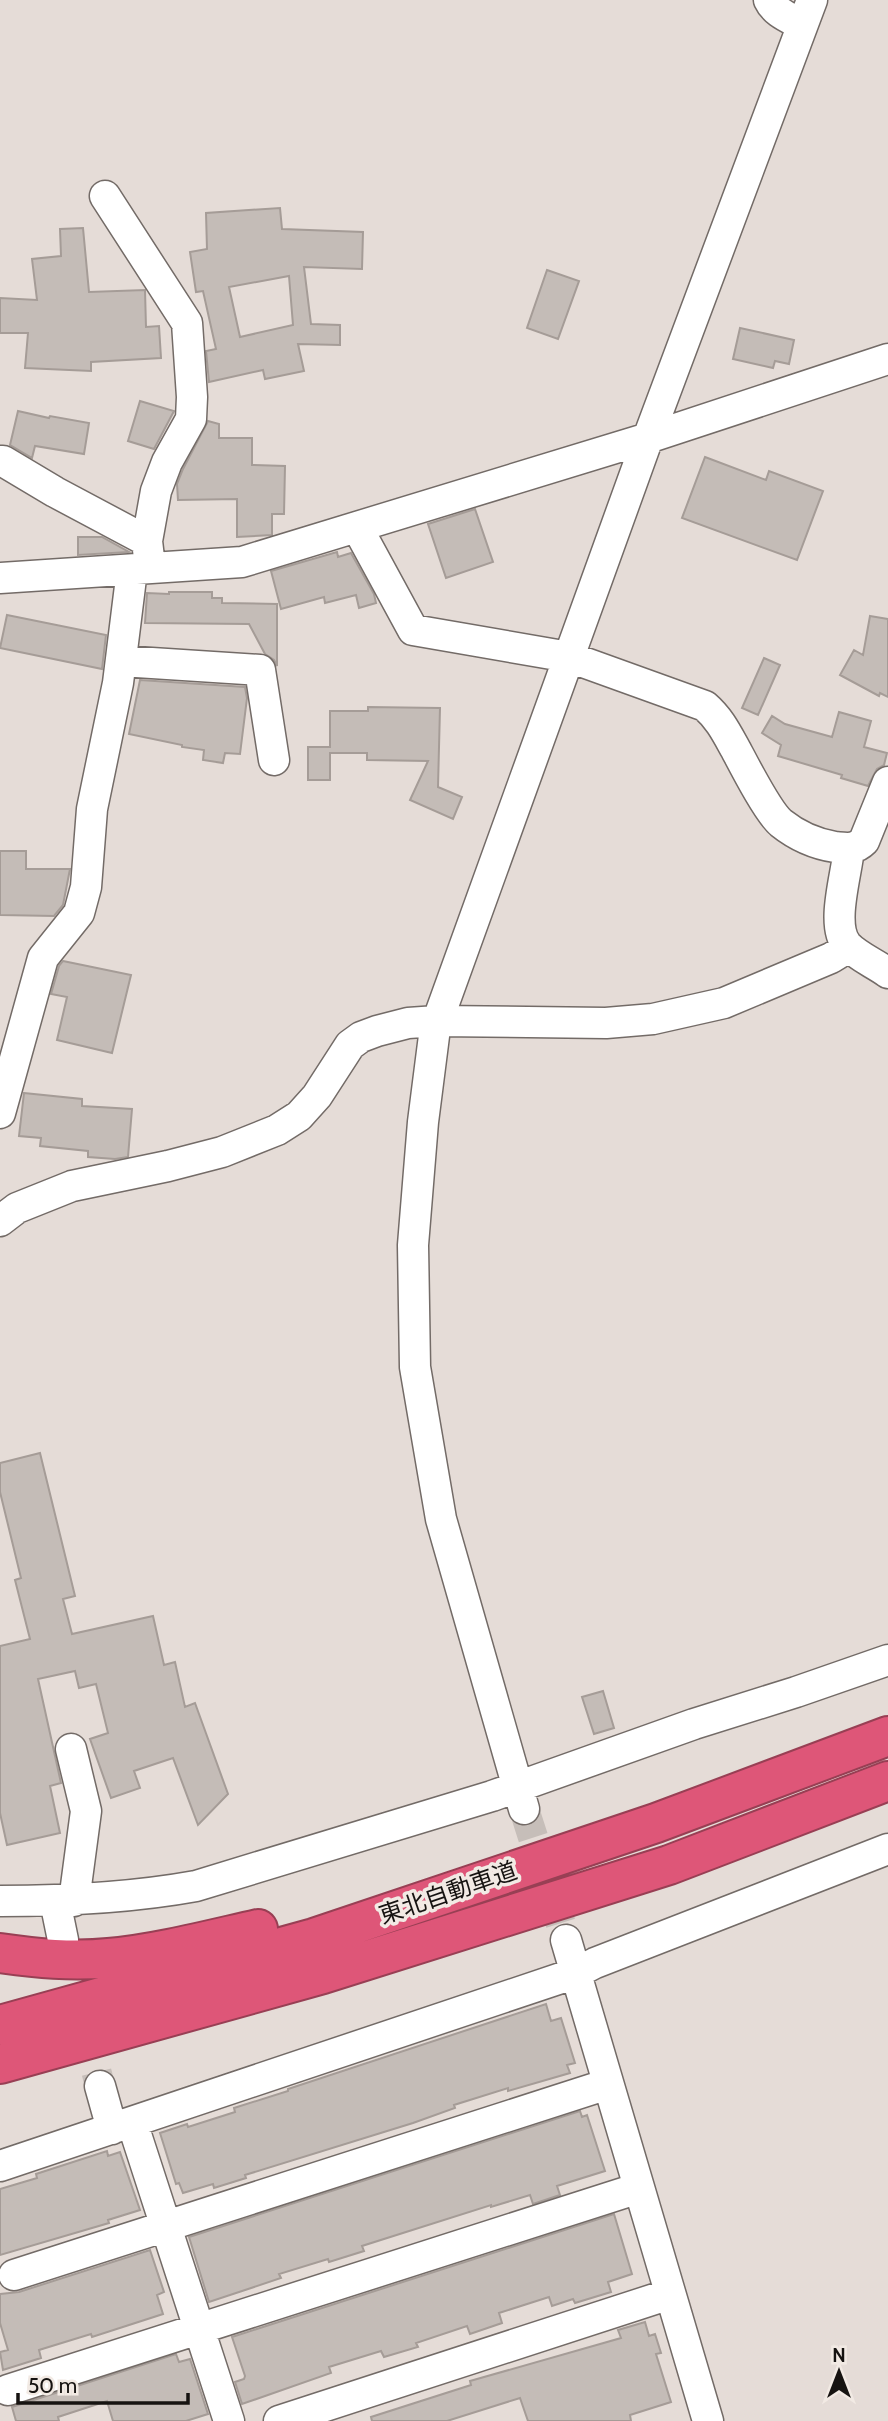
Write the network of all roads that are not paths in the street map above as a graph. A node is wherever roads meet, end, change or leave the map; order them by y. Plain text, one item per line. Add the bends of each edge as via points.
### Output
1 (769, 0) edge
2 (807, 12) edge
3 (104, 196) dead end
4 (888, 359) edge
5 (648, 438) junction
6 (0, 461) edge
7 (357, 527) junction
8 (143, 560) junction
9 (0, 578) edge
10 (569, 657) junction
11 (121, 661) junction
12 (274, 760) dead end
13 (888, 782) edge
14 (868, 844) edge
15 (849, 947) junction
16 (888, 973) edge
17 (437, 1021) junction
18 (0, 1113) edge
19 (0, 1221) edge
20 (888, 1660) edge
21 (888, 1736) edge
22 (72, 1749) dead end
23 (888, 1781) edge
24 (520, 1798) junction
25 (656, 1823) junction
26 (888, 1849) edge
27 (0, 1901) edge
28 (65, 1901) junction
29 (566, 1940) tunnel mouth
30 (57, 1950) junction
31 (0, 1953) edge
32 (576, 1973) junction
33 (0, 1974) edge
34 (323, 1974) junction
35 (0, 2025) edge
36 (0, 2064) edge
37 (608, 2084) junction
38 (0, 2085) edge
39 (100, 2086) tunnel mouth
40 (122, 2125) junction
41 (0, 2166) edge
42 (639, 2188) junction
43 (165, 2225) junction
44 (14, 2275) dead end
45 (670, 2294) junction
46 (199, 2329) junction
47 (8, 2390) dead end
48 (229, 2421) edge
49 (279, 2421) edge
50 (708, 2421) edge

1 - 2 street via 782,14
2 - 5 street
3 - 8 street via 187,323 191,419 156,491
4 - 5 street
5 - 7 street
5 - 10 street
6 - 8 street via 55,492
7 - 8 street via 242,562
7 - 10 street via 413,630
8 - 9 street
8 - 11 street
10 - 14 street via 705,706 717,716 780,822 825,845
10 - 17 street
11 - 12 street via 260,670
11 - 18 street via 92,808 86,887 79,913 43,958
13 - 14 street
14 - 15 street via 839,916 839,934
15 - 16 street
15 - 17 street via 724,1003 653,1019 606,1023
17 - 19 street via 408,1023 361,1037 350,1045 299,1116 255,1140 167,1166 72,1186 18,1208
17 - 24 street via 413,1245 415,1367 440,1520
20 - 24 street via 694,1724
21 - 25 highway, 東北自動車道
22 - 28 street via 86,1811
23 - 34 highway, 東北自動車道 via 669,1865
24 - 28 street via 196,1886
25 - 30 highway via 305,1919 167,1950 106,1959
25 - 35 highway, 東北自動車道 via 314,1938
26 - 32 street
27 - 28 street
28 - 30 street
29 - 32 street
30 - 31 highway
30 - 33 street
32 - 37 street
32 - 40 street
34 - 36 highway, 東北自動車道
34 - 38 highway
37 - 42 street
37 - 43 street
39 - 40 street
40 - 41 street
40 - 43 street
42 - 45 street
42 - 46 street
43 - 44 street
43 - 46 street
45 - 49 street
45 - 50 street
46 - 47 street
46 - 48 street

